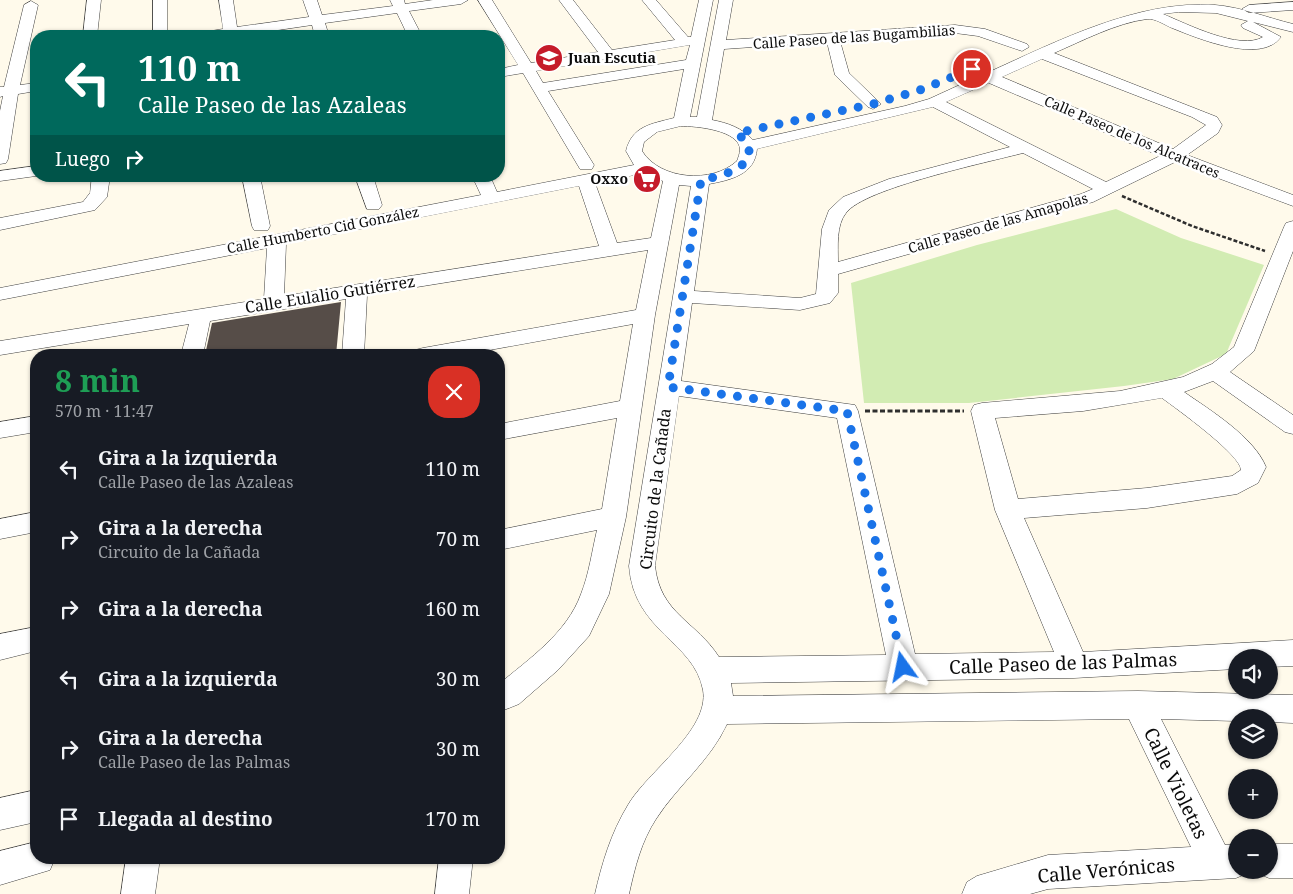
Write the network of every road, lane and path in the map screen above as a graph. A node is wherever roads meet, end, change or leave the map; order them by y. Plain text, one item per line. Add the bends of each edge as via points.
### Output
1 (94, 0) edge
2 (160, 0) edge
3 (226, 0) edge
4 (310, 0) edge
5 (461, 0) edge
6 (485, 0) edge
7 (566, 0) edge
8 (649, 0) edge
9 (706, 0) edge
10 (726, 0) edge
11 (1166, 0) edge
12 (1181, 3) edge
13 (400, 4) edge
14 (31, 6) dead end
15 (1293, 6) edge
16 (1250, 9) junction
17 (1150, 14) junction
18 (1168, 20) junction
19 (1293, 20) edge
20 (318, 21) junction
21 (1293, 28) edge
22 (91, 30) edge
23 (160, 30) edge
24 (230, 30) edge
25 (258, 30) edge
26 (320, 30) edge
27 (412, 30) edge
28 (504, 30) edge
29 (505, 32) edge
30 (833, 39) junction
31 (691, 41) junction
32 (719, 45) junction
33 (1022, 47) junction
34 (1042, 54) junction
35 (608, 55) junction
36 (23, 61) junction
37 (693, 63) junction
38 (0, 64) edge
39 (528, 68) junction
40 (505, 73) edge
41 (991, 77) junction
42 (30, 88) edge
43 (540, 88) junction
44 (6, 91) edge
45 (898, 97) dead end
46 (934, 102) junction
47 (873, 104) junction
48 (681, 121) junction
49 (704, 122) junction
50 (742, 139) junction
51 (1025, 148) junction
52 (1174, 156) junction
53 (0, 159) edge
54 (640, 162) junction
55 (30, 172) edge
56 (586, 172) junction
57 (0, 176) edge
58 (672, 178) junction
59 (701, 180) junction
60 (101, 182) edge
61 (253, 182) edge
62 (366, 182) edge
63 (485, 186) edge
64 (1108, 188) junction
65 (1293, 201) edge
66 (373, 205) junction
67 (0, 224) edge
68 (261, 226) junction
69 (1293, 227) edge
70 (278, 239) junction
71 (660, 242) junction
72 (610, 249) junction
73 (164, 254) junction
74 (1288, 258) edge
75 (830, 270) junction
76 (0, 278) edge
77 (357, 290) junction
78 (0, 294) edge
79 (683, 296) junction
80 (274, 303) junction
81 (644, 315) junction
82 (201, 316) junction
83 (0, 348) edge
84 (193, 349) edge
85 (353, 349) edge
86 (456, 349) edge
87 (1216, 372) junction
88 (668, 387) junction
89 (1167, 390) junction
90 (631, 407) junction
91 (847, 411) junction
92 (982, 411) junction
93 (30, 425) edge
94 (1293, 426) edge
95 (0, 430) edge
96 (505, 431) edge
97 (1008, 510) junction
98 (613, 517) junction
99 (30, 523) edge
100 (0, 529) edge
101 (505, 539) edge
102 (30, 640) edge
103 (0, 647) edge
104 (1293, 653) edge
105 (1074, 665) junction
106 (903, 667) junction
107 (712, 670) junction
108 (505, 695) edge
109 (1138, 705) junction
110 (1293, 709) edge
111 (718, 710) junction
112 (30, 807) edge
113 (0, 814) edge
114 (30, 860) edge
115 (1226, 861) edge
116 (1278, 861) edge
117 (1293, 861) edge
118 (142, 864) edge
119 (455, 864) edge
120 (0, 868) edge
121 (138, 894) edge
122 (452, 894) edge
123 (612, 894) edge
124 (979, 894) edge

1 - 22 street
2 - 23 street
3 - 24 street
4 - 20 street
5 - 13 street
6 - 28 street
7 - 35 street
8 - 31 street
9 - 31 street
10 - 32 street
11 - 12 street
11 - 33 street via 1101,14
12 - 16 street
12 - 17 street
12 - 21 street
13 - 20 street
13 - 27 street
14 - 36 street
15 - 16 street
16 - 19 street
17 - 18 street
17 - 34 street via 1094,30
18 - 18 street via 1197,14 1215,16 1274,37 1258,46 1244,46
20 - 25 street
20 - 26 street
29 - 39 street
30 - 32 street, Calle Paseo de las Bugambilias
30 - 33 street, Calle Paseo de las Bugambilias via 955,29 989,35
30 - 47 street via 842,75
31 - 35 street
31 - 37 street
32 - 49 street
33 - 41 street, Calle Paseo de los Alcatraces via 967,71
34 - 41 street
34 - 52 street, Calle Paseo de las Amapolas via 1211,120 1212,130
35 - 39 street
36 - 38 street
36 - 44 street
37 - 43 street
37 - 48 street
39 - 40 street
39 - 43 street
41 - 46 street
41 - 52 street, Calle Paseo de los Alcatraces
42 - 44 street
43 - 56 street
44 - 53 street
45 - 47 street
46 - 50 street via 909,110
46 - 51 street
47 - 50 street
48 - 49 street
48 - 54 street via 644,133 634,146
49 - 50 street via 727,128
50 - 59 street via 749,155 744,164 734,172
51 - 64 street
51 - 75 street via 887,185 858,196 838,209 830,229
52 - 64 street, Calle Paseo de las Amapolas
52 - 65 street, Calle Paseo de los Alcatraces
54 - 56 street, Calle Humberto Cid González
54 - 58 street
55 - 57 street
56 - 63 street, Calle Humberto Cid González
56 - 72 street
58 - 59 street
58 - 71 street
59 - 79 street, Circuito de la Cañada
60 - 67 street via 97,201 78,210
61 - 68 street
62 - 66 street
63 - 66 street, Calle Humberto Cid González
63 - 70 street, Calle Humberto Cid González
64 - 74 path via 1181,223
64 - 75 street, Calle Paseo de las Amapolas via 1055,208
66 - 68 street, Calle Humberto Cid González
68 - 73 street, Calle Humberto Cid González
69 - 74 street
70 - 73 street, Calle Humberto Cid González
70 - 80 street
71 - 72 street, Calle Eulalio Gutiérrez
71 - 81 street
72 - 77 street, Calle Eulalio Gutiérrez
73 - 76 street, Calle Humberto Cid González
73 - 78 street, Calle Humberto Cid González
74 - 87 street via 1243,351
75 - 79 street via 828,293 823,300 813,303
77 - 80 street, Calle Eulalio Gutiérrez
77 - 85 street
79 - 88 street, Circuito de la Cañada
80 - 82 street, Calle Eulalio Gutiérrez
81 - 86 street
81 - 90 street
82 - 83 street, Calle Eulalio Gutiérrez
82 - 84 street
87 - 89 street
87 - 94 street
88 - 91 street
88 - 107 street, Circuito de la Cañada via 642,566 644,583 650,599 700,652
89 - 92 street via 1138,396
89 - 97 street via 1247,456 1253,463 1253,472 1248,480 1237,485 1147,498
90 - 96 street
90 - 98 street
91 - 92 path
91 - 106 street
92 - 97 street
93 - 95 street
97 - 105 street
98 - 101 street
98 - 108 street via 596,594 579,627 548,661
99 - 100 street
102 - 103 street
104 - 105 street, Calle Paseo de las Palmas
105 - 106 street, Calle Paseo de las Palmas
106 - 107 street, Calle Paseo de las Palmas
107 - 111 street, Circuito de la Cañada via 718,691
109 - 110 street
109 - 111 street
109 - 115 street, Calle Violetas
111 - 123 street, Circuito de la Cañada via 710,729 654,795 631,832
112 - 113 street
114 - 120 street
115 - 124 street, Calle Verónicas via 1048,872
116 - 117 street
118 - 121 street
119 - 122 street

